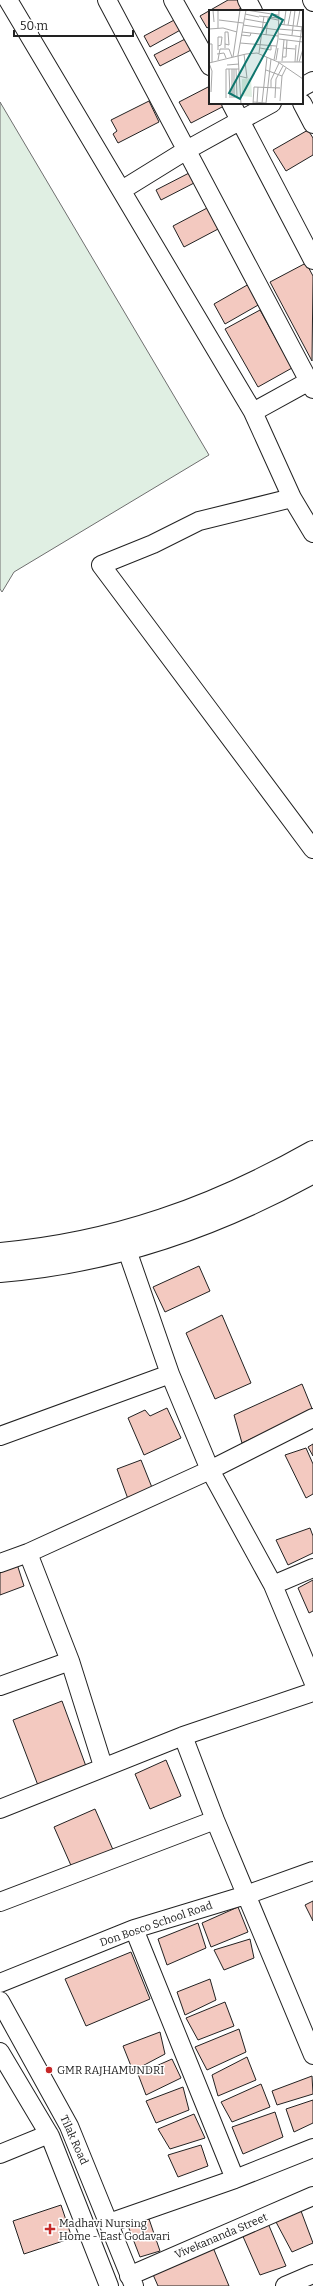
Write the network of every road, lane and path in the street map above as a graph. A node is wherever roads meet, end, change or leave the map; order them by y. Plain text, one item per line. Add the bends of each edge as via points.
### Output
1 (8, 0) edge
2 (107, 0) edge
3 (173, 0) edge
4 (247, 0) edge
5 (252, 10) edge
6 (209, 64) edge
7 (313, 81) edge
8 (303, 86) edge
9 (232, 104) edge
10 (270, 104) edge
11 (303, 104) edge
12 (241, 120) junction
13 (313, 124) edge
14 (185, 151) junction
15 (122, 190) junction
16 (313, 260) edge
17 (312, 383) edge
18 (253, 412) junction
19 (292, 498) junction
20 (313, 533) edge
21 (313, 850) edge
22 (313, 1152) edge
23 (313, 1172) edge
24 (127, 1250) junction
25 (0, 1254) edge
26 (0, 1271) edge
27 (170, 1374) junction
28 (313, 1418) edge
29 (0, 1436) edge
30 (210, 1470) junction
31 (28, 1553) junction
32 (0, 1563) edge
33 (313, 1568) edge
34 (273, 1585) junction
35 (70, 1661) junction
36 (313, 1682) edge
37 (0, 1686) edge
38 (313, 1692) edge
39 (183, 1736) junction
40 (103, 1766) junction
41 (0, 1809) edge
42 (215, 1820) junction
43 (313, 1871) edge
44 (246, 1895) junction
45 (0, 1902) edge
46 (134, 1929) junction
47 (0, 1982) edge
48 (0, 2001) edge
49 (307, 2025) edge
50 (0, 2052) edge
51 (313, 2055) edge
52 (49, 2134) junction
53 (313, 2148) edge
54 (0, 2154) edge
55 (235, 2179) junction
56 (313, 2196) edge
57 (108, 2223) junction
58 (313, 2274) edge
59 (131, 2281) edge
60 (109, 2286) edge
61 (285, 2286) edge

1 - 15 street
2 - 14 street
3 - 6 street
4 - 5 street
7 - 8 street
9 - 12 street
10 - 12 street
11 - 13 street
12 - 14 street
12 - 16 street
14 - 15 street
14 - 17 street
15 - 18 street
17 - 18 street
18 - 19 street
19 - 20 street
19 - 21 street via 199,521 153,544 101,565
22 - 25 main road via 263,1180 177,1217 123,1233 32,1251
23 - 24 main road via 271,1195 183,1233
24 - 26 main road via 35,1268
24 - 27 street
27 - 29 street
27 - 30 street
28 - 30 street
30 - 31 street
30 - 34 street
31 - 32 street
31 - 35 street
33 - 34 street
34 - 36 street
35 - 37 street
35 - 40 street
38 - 39 street
39 - 40 street
39 - 42 street
40 - 41 street
42 - 44 street
42 - 45 street
43 - 44 street, Don Bosco School Road
44 - 46 street, Don Bosco School Road
44 - 49 street
46 - 47 street, Don Bosco School Road
46 - 55 street
48 - 57 street, Tilak Road via 69,2126
49 - 51 street
50 - 52 street, Tilak Road
52 - 54 street
52 - 60 street, Tilak Road
53 - 55 street
55 - 57 street
56 - 59 street, Vivekananda Street
57 - 59 street, Tilak Road
58 - 61 street

